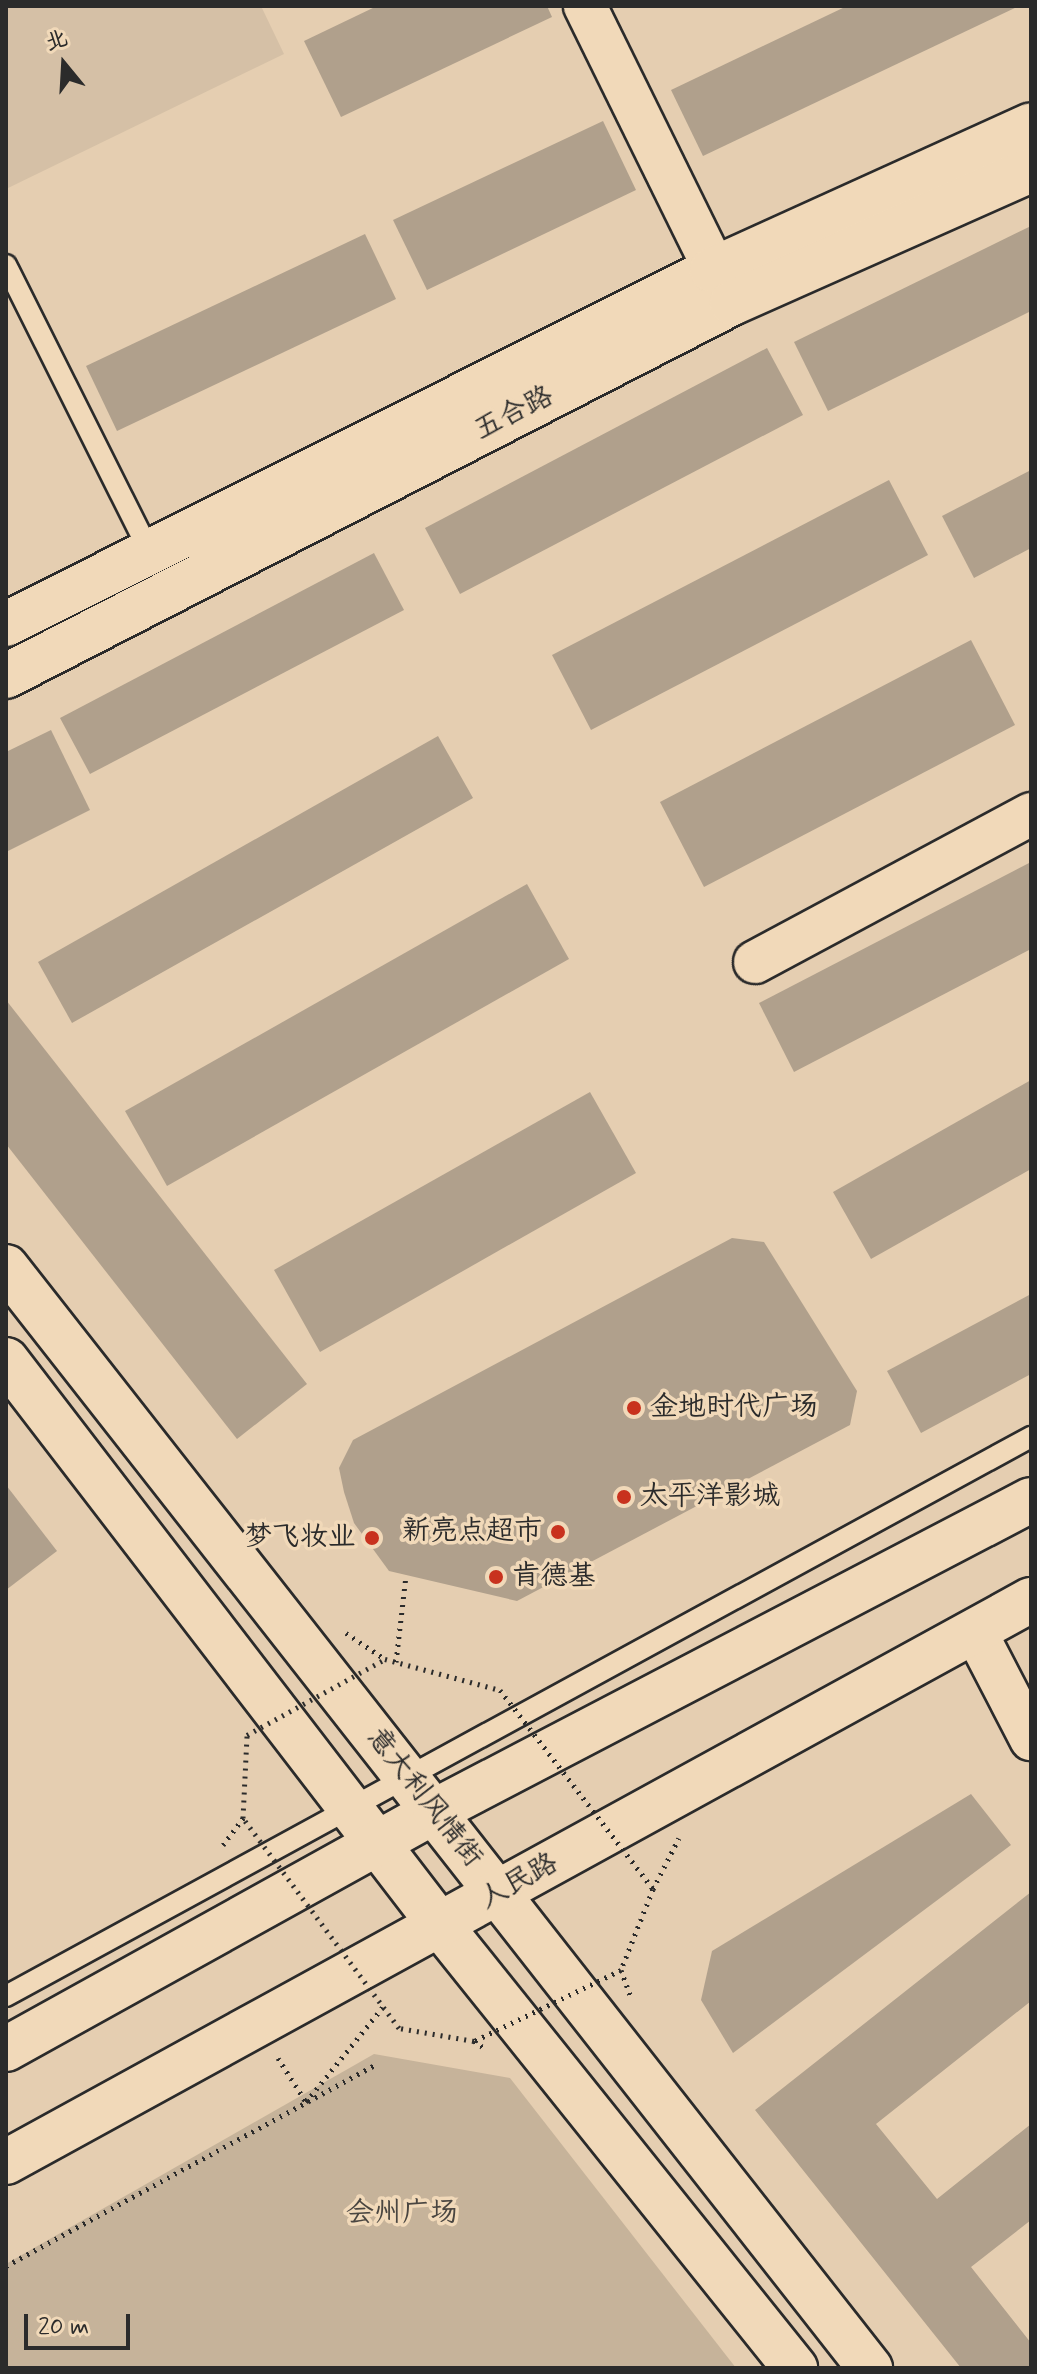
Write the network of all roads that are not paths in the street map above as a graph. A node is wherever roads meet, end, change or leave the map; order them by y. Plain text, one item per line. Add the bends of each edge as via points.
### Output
1 (585, 6) edge
2 (1031, 125) edge
3 (1031, 170) edge
4 (6, 265) edge
5 (722, 287) junction
6 (152, 556) junction
7 (6, 624) edge
8 (6, 676) edge
9 (1031, 814) edge
10 (755, 962) dead end
11 (6, 1267) edge
12 (6, 1360) edge
13 (1031, 1437) edge
14 (1031, 1500) edge
15 (1031, 1600) edge
16 (975, 1631) junction
17 (1031, 1739) edge
18 (408, 1777) junction
19 (354, 1807) junction
20 (435, 1811) junction
21 (380, 1841) junction
22 (500, 1893) junction
23 (440, 1925) junction
24 (6, 1996) edge
25 (6, 2049) edge
26 (6, 2162) edge
27 (795, 2368) edge
28 (870, 2368) edge

1 - 5 street
2 - 5 street, 五合路
3 - 5 street, 五合路
4 - 6 lane
5 - 6 street, 五合路
5 - 8 street, 五合路
6 - 7 street, 五合路
9 - 10 street
11 - 18 street, 意大利风情街
12 - 19 street
13 - 18 lane
14 - 20 street
15 - 16 street, 人民路
16 - 17 street
16 - 22 street, 人民路
18 - 19 lane
18 - 20 street, 意大利风情街
19 - 21 street
19 - 24 lane
20 - 21 street
20 - 22 street, 意大利风情街
21 - 23 street
21 - 25 street
22 - 23 street, 人民路
22 - 28 street, 意大利风情街
23 - 26 street, 人民路
23 - 27 street

